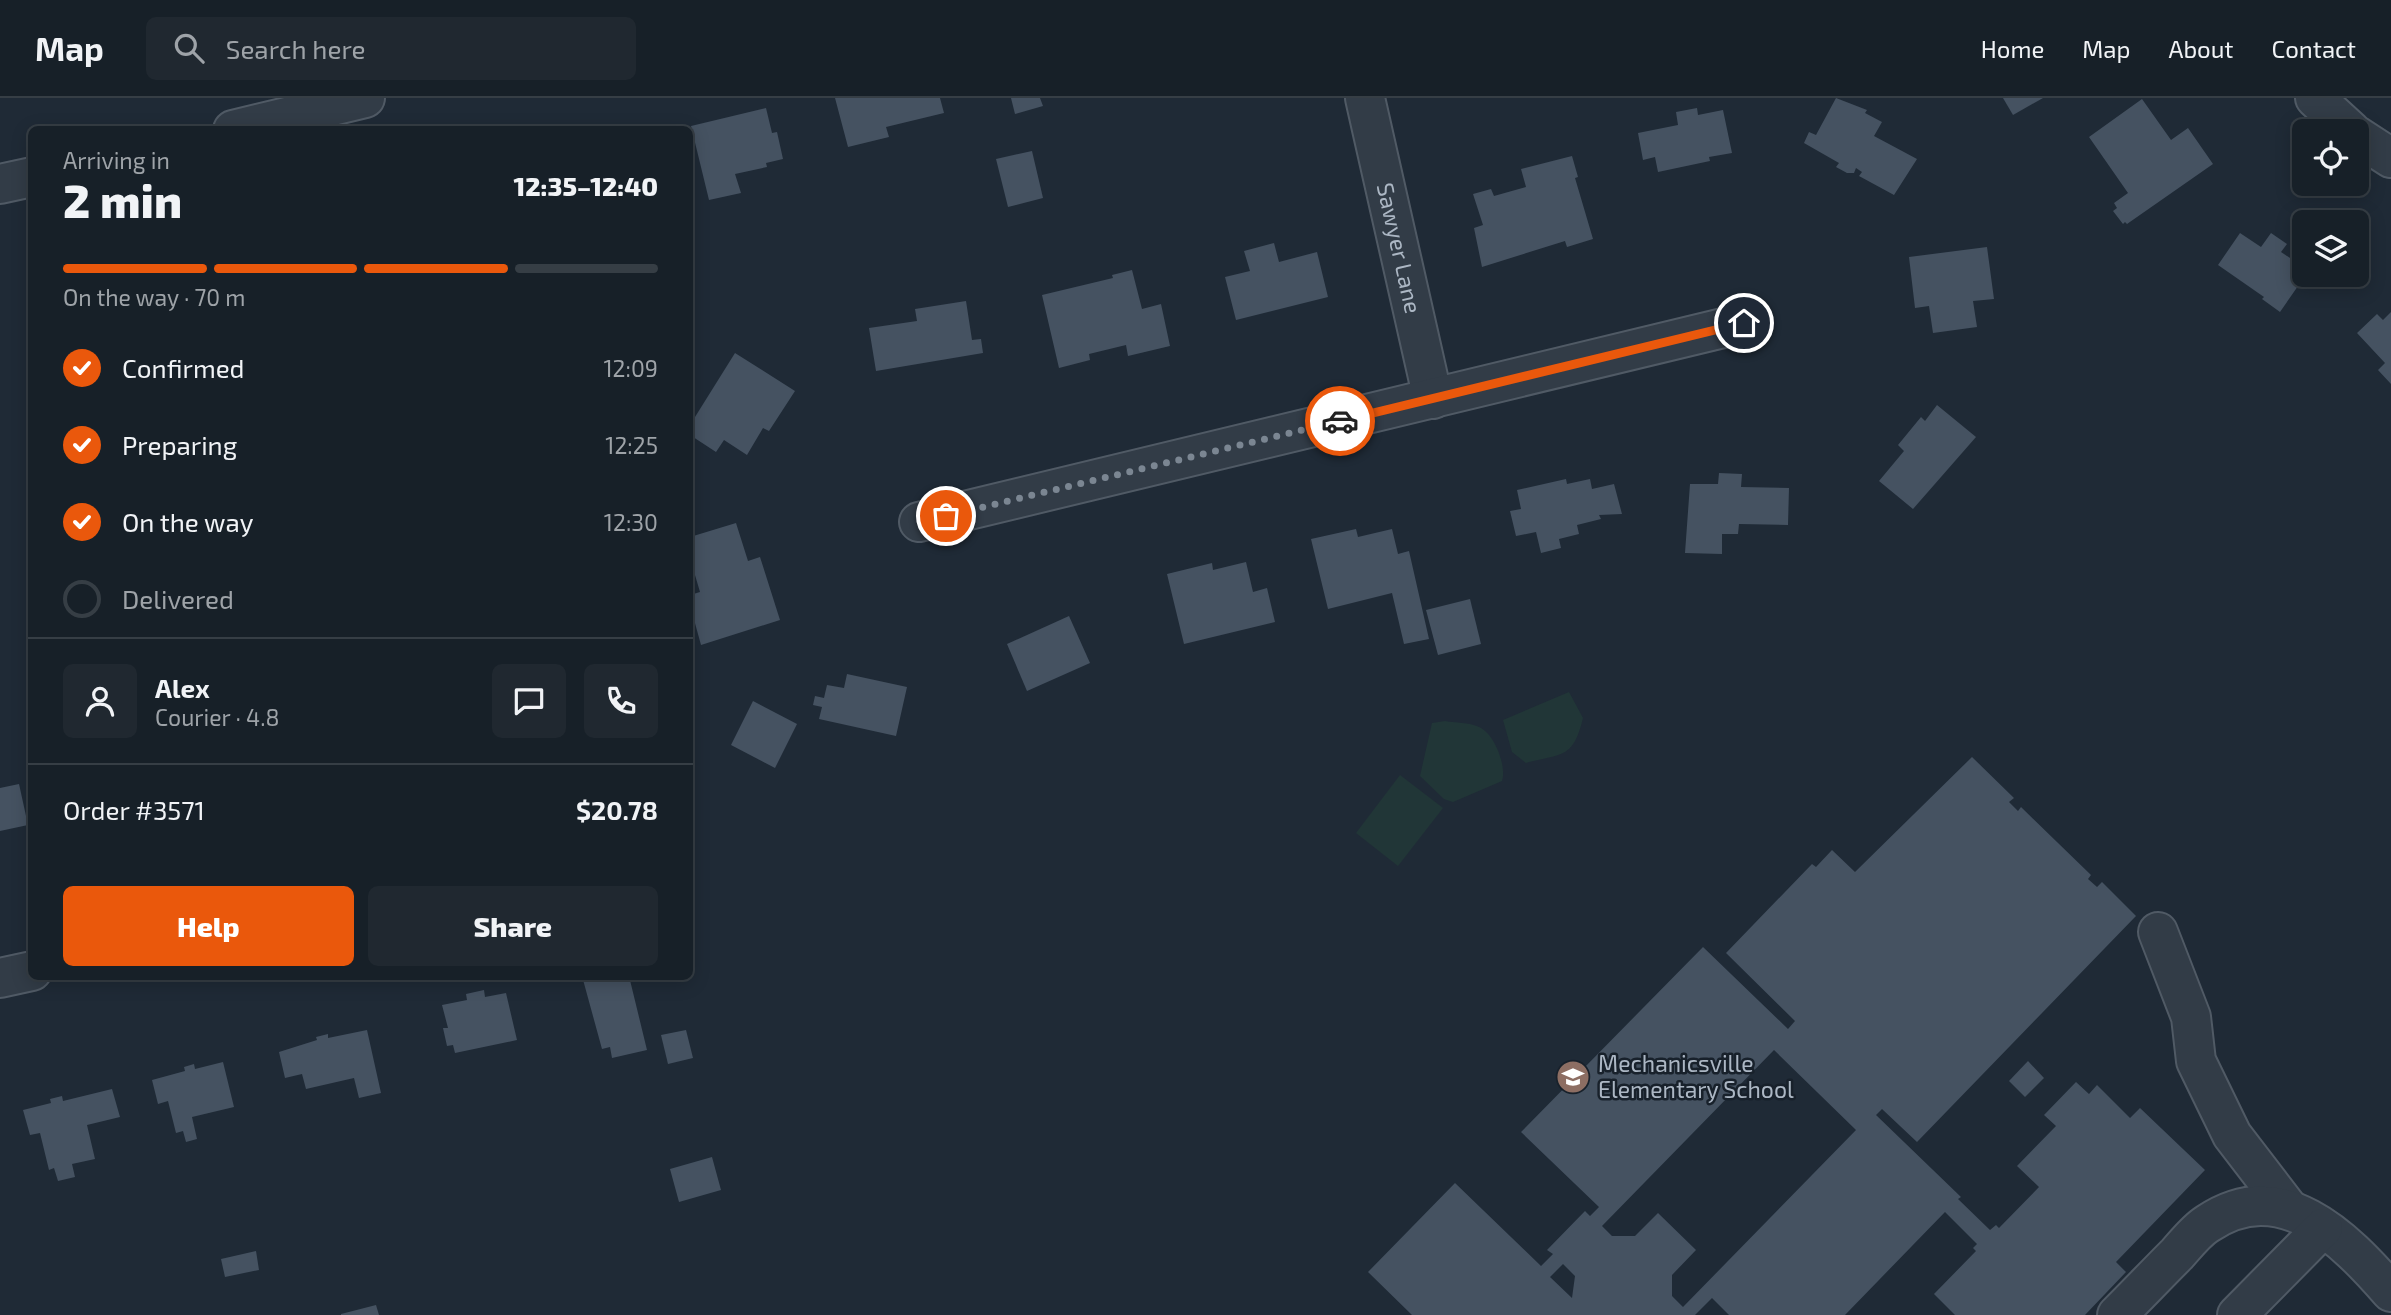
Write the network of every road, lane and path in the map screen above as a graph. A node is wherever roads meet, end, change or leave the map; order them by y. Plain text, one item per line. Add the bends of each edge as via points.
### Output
1 (365, 98) edge
2 (1365, 98) edge
3 (2315, 98) edge
4 (2338, 119) edge
5 (250, 126) edge
6 (2369, 143) edge
7 (2391, 158) edge
8 (28, 178) edge
9 (0, 184) edge
10 (1744, 323) dead end
11 (1433, 399) junction
12 (919, 523) dead end
13 (2158, 932) dead end
14 (28, 972) edge
15 (0, 978) edge
16 (2288, 1208) junction
17 (2323, 1228) junction
18 (2391, 1292) edge
19 (2117, 1315) edge
20 (2237, 1315) edge

1 - 5 street
2 - 11 street, Sawyer Lane
3 - 4 street
6 - 7 street
8 - 9 street
10 - 11 street
11 - 12 street
13 - 16 street via 2191,1017 2196,1062 2232,1136
14 - 15 street
16 - 17 street
16 - 19 street via 2259,1205 2231,1211 2205,1225
17 - 18 street
17 - 20 street

